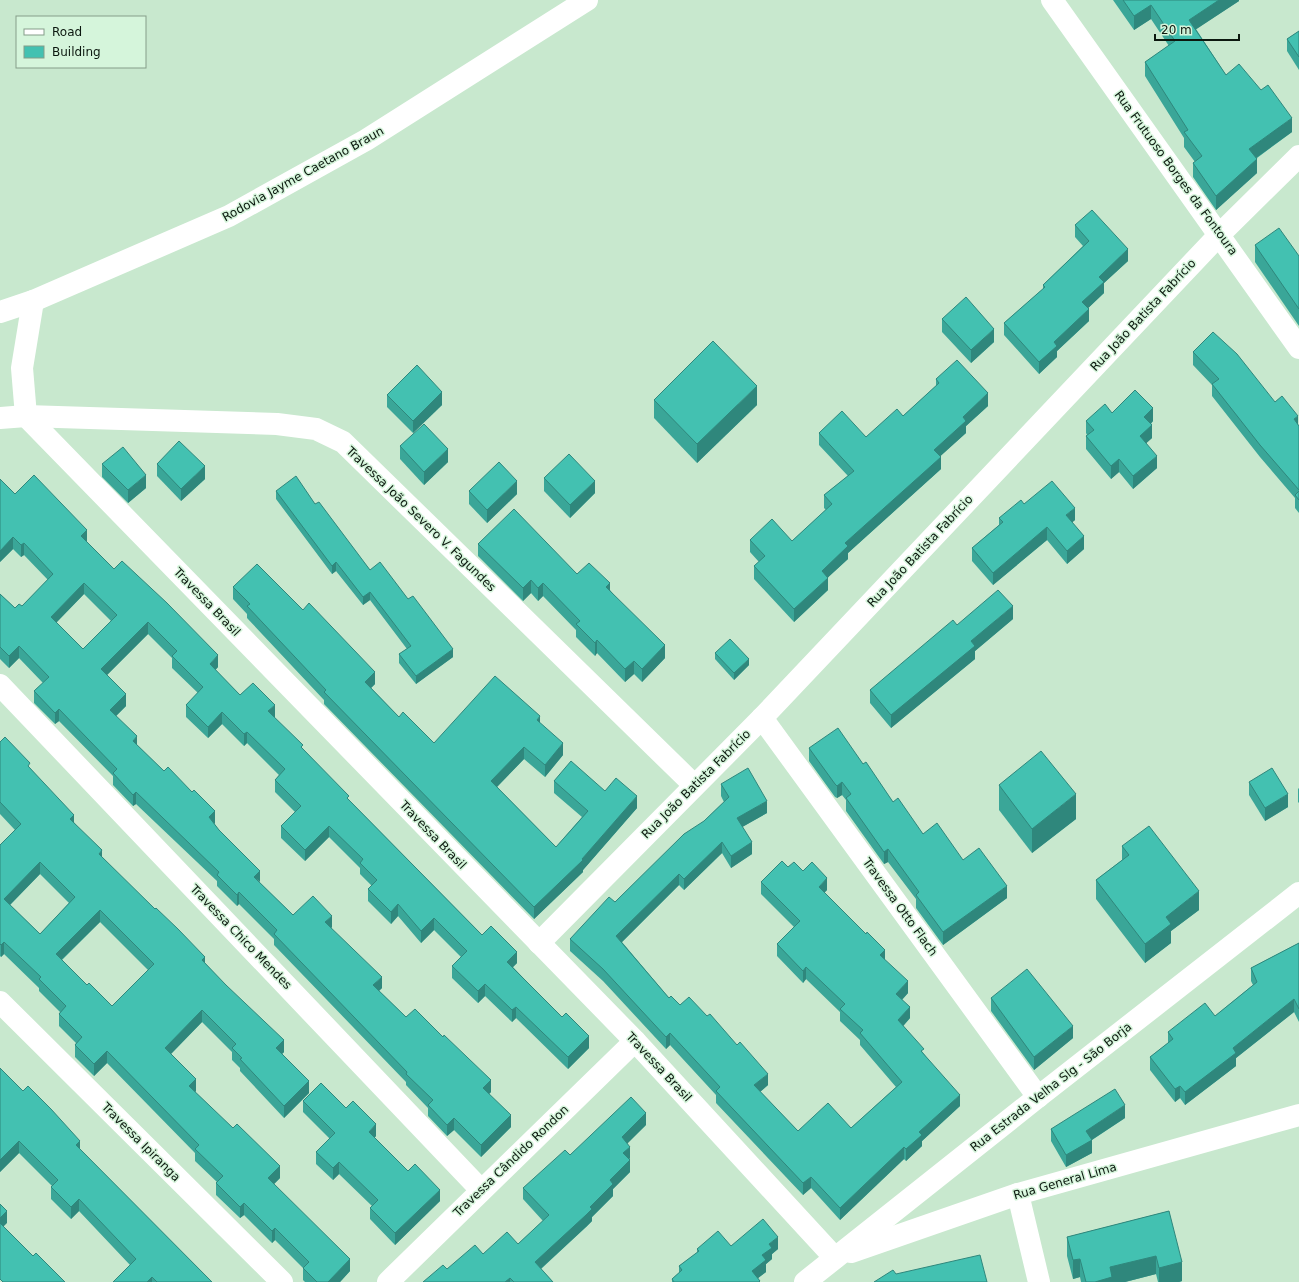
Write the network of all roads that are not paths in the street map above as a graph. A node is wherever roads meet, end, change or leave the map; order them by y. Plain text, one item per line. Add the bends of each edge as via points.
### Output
1 (587, 0) edge
2 (1052, 0) edge
3 (1299, 156) edge
4 (1220, 234) junction
5 (33, 301) junction
6 (0, 312) edge
7 (1299, 348) edge
8 (26, 416) junction
9 (0, 418) edge
10 (0, 685) edge
11 (762, 718) junction
12 (694, 785) junction
13 (1299, 893) edge
14 (539, 943) junction
15 (0, 1002) edge
16 (635, 1041) junction
17 (1038, 1097) junction
18 (1299, 1115) edge
19 (481, 1190) junction
20 (1018, 1194) junction
21 (835, 1258) junction
22 (282, 1282) edge
23 (388, 1282) edge
24 (805, 1282) edge
25 (1039, 1282) edge

1 - 5 main road, Rodovia Jayme Caetano Braun via 366,140 229,216
2 - 4 main road, Rua Frutuoso Borges da Fontoura
3 - 4 main road, Rua João Batista Fabrício
4 - 7 main road, Rua Frutuoso Borges da Fontoura
4 - 11 main road, Rua João Batista Fabrício
5 - 6 main road, Rodovia Jayme Caetano Braun
5 - 8 main road via 22,368
8 - 9 main road, Travessa João Severo V. Fagundes
8 - 12 main road, Travessa João Severo V. Fagundes via 278,424 316,429 343,442
8 - 14 main road, Travessa Brasil
10 - 19 main road, Travessa Chico Mendes
11 - 12 main road, Rua João Batista Fabrício
11 - 17 main road, Travessa Otto Flach
12 - 14 main road, Rua João Batista Fabrício
13 - 17 main road, Rua Estrada Velha Slg - São Borja
14 - 16 main road, Travessa Brasil
15 - 22 main road, Travessa Ipiranga
16 - 19 main road, Travessa Cândido Rondon
16 - 21 main road, Travessa Brasil
17 - 21 main road, Rua Estrada Velha Slg - São Borja
18 - 20 main road, Rua General Lima
19 - 23 main road, Travessa Cândido Rondon
20 - 21 main road, Rua General Lima
20 - 25 main road
21 - 24 main road, Rua Estrada Velha Slg - São Borja

